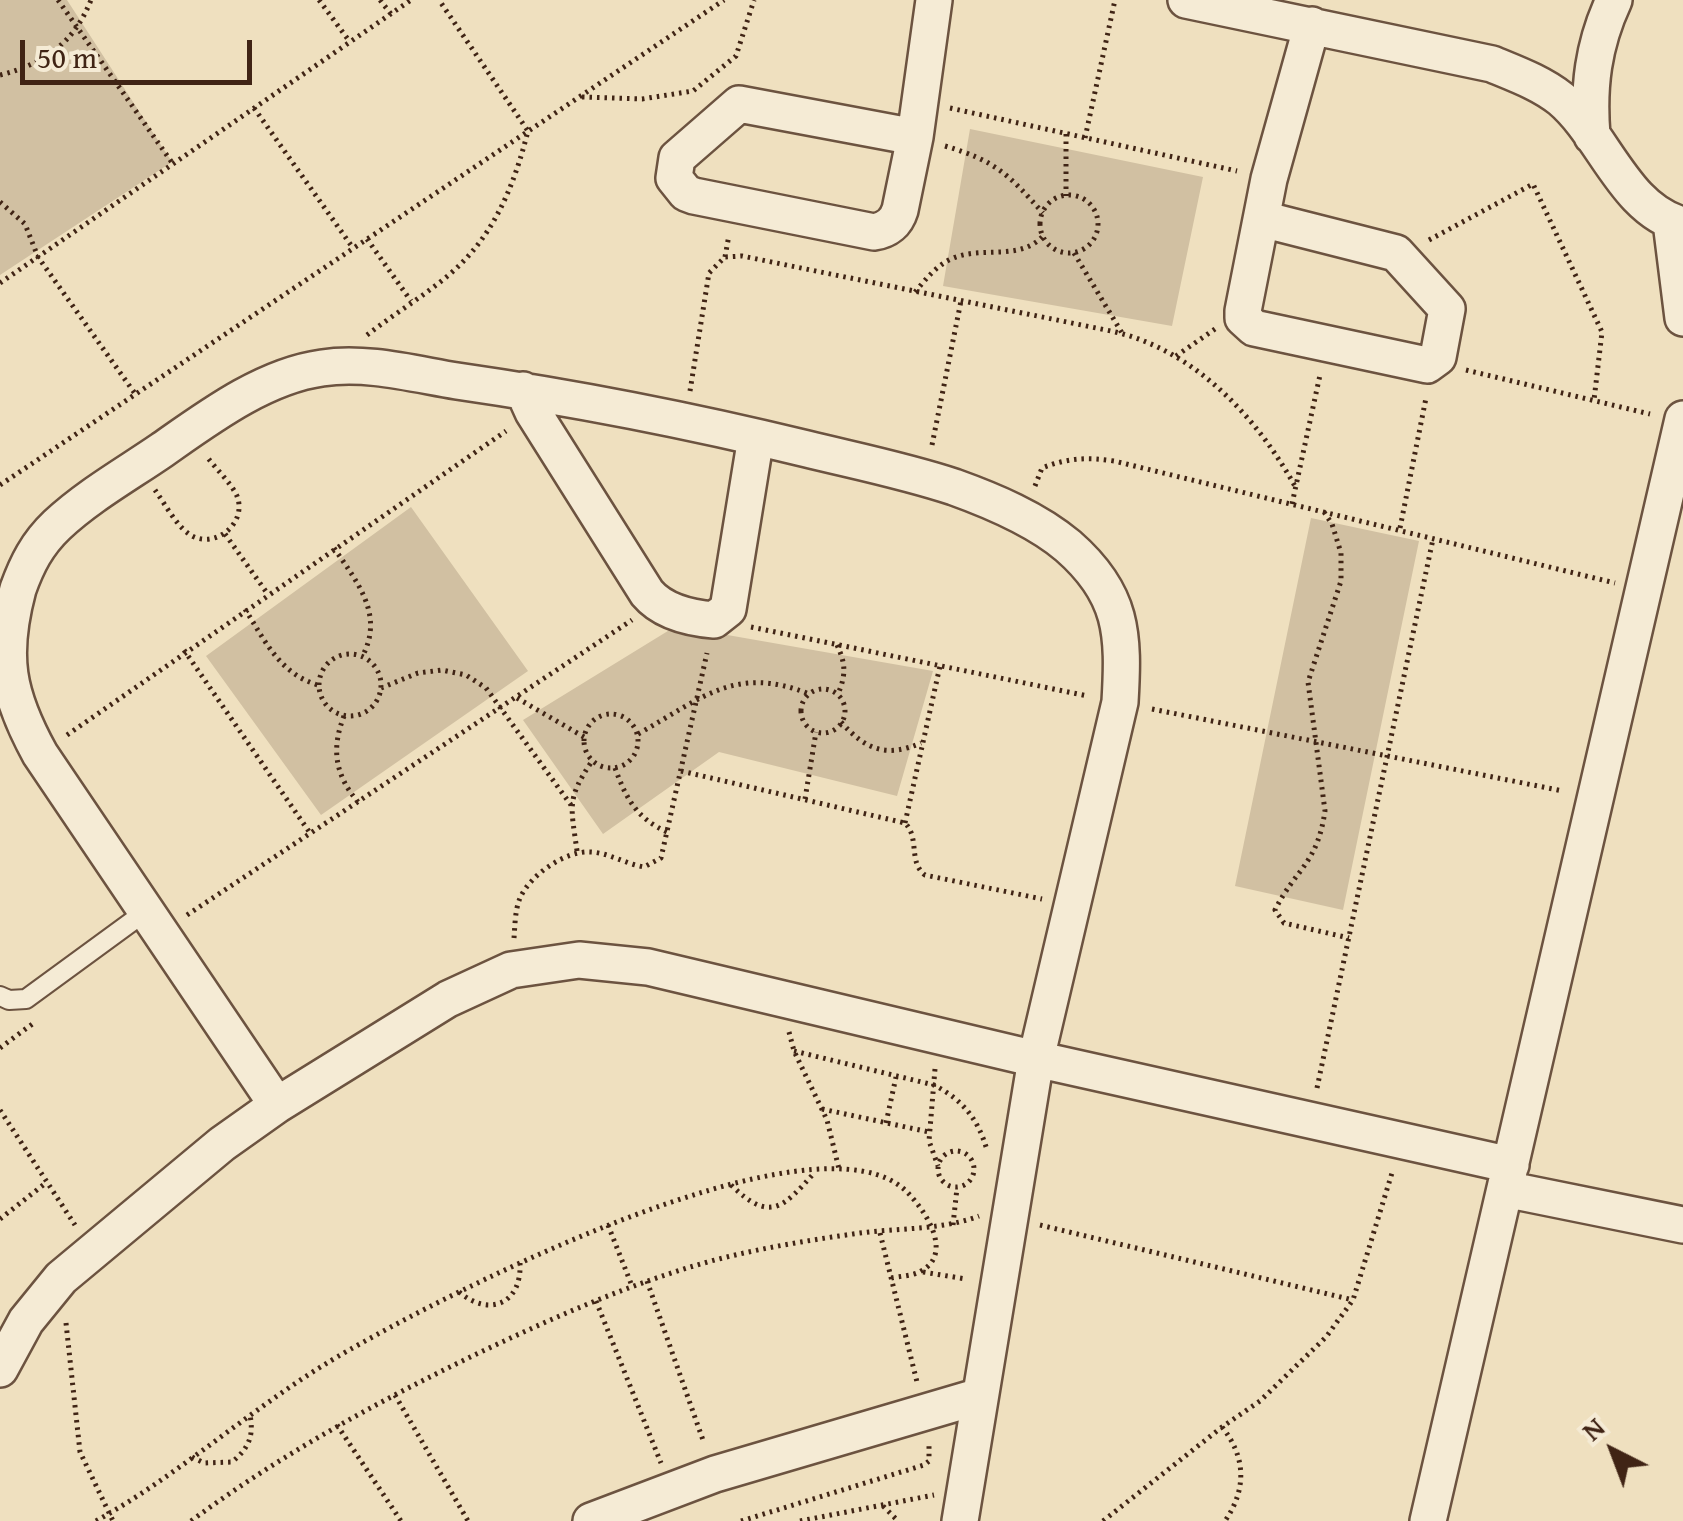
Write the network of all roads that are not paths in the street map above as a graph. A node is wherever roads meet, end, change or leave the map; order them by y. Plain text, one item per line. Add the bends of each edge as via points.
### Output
1 (934, 0) edge
2 (1186, 0) edge
3 (1614, 0) edge
4 (1312, 25) junction
5 (915, 136) junction
6 (1592, 136) junction
7 (1262, 219) junction
8 (1677, 224) edge
9 (1683, 318) edge
10 (528, 401) junction
11 (1683, 420) edge
12 (756, 437) junction
13 (152, 922) junction
14 (0, 996) edge
15 (1036, 1059) junction
16 (277, 1105) junction
17 (1508, 1177) junction
18 (1683, 1225) edge
19 (0, 1369) edge
20 (980, 1396) junction
21 (962, 1506) edge
22 (591, 1521) edge
23 (1428, 1521) edge

1 - 5 street
2 - 4 street
3 - 6 street via 1592,68
4 - 6 street via 1492,64 1562,100
4 - 7 street
5 - 5 street via 898,218 884,231 694,196 674,178 678,158 739,104
6 - 8 street via 1647,205
7 - 7 street via 1243,310 1254,328 1427,365 1438,357 1448,309 1400,256
8 - 9 street
10 - 12 street
10 - 12 street via 654,602 714,620 728,609
10 - 13 street via 364,367 298,373 263,386 138,466 56,526 30,558 7,624 4,658 16,711
11 - 17 street
12 - 15 street via 925,478 1022,517 1065,544 1109,592 1120,622 1120,702
13 - 14 lane via 26,999
13 - 16 street
15 - 16 street via 648,967 579,960 511,970 448,999
15 - 17 street via 1402,1141
15 - 20 street via 1001,1206 997,1289
16 - 19 street via 61,1278 26,1320
17 - 18 street
17 - 23 street
20 - 21 street
20 - 22 street via 715,1474

